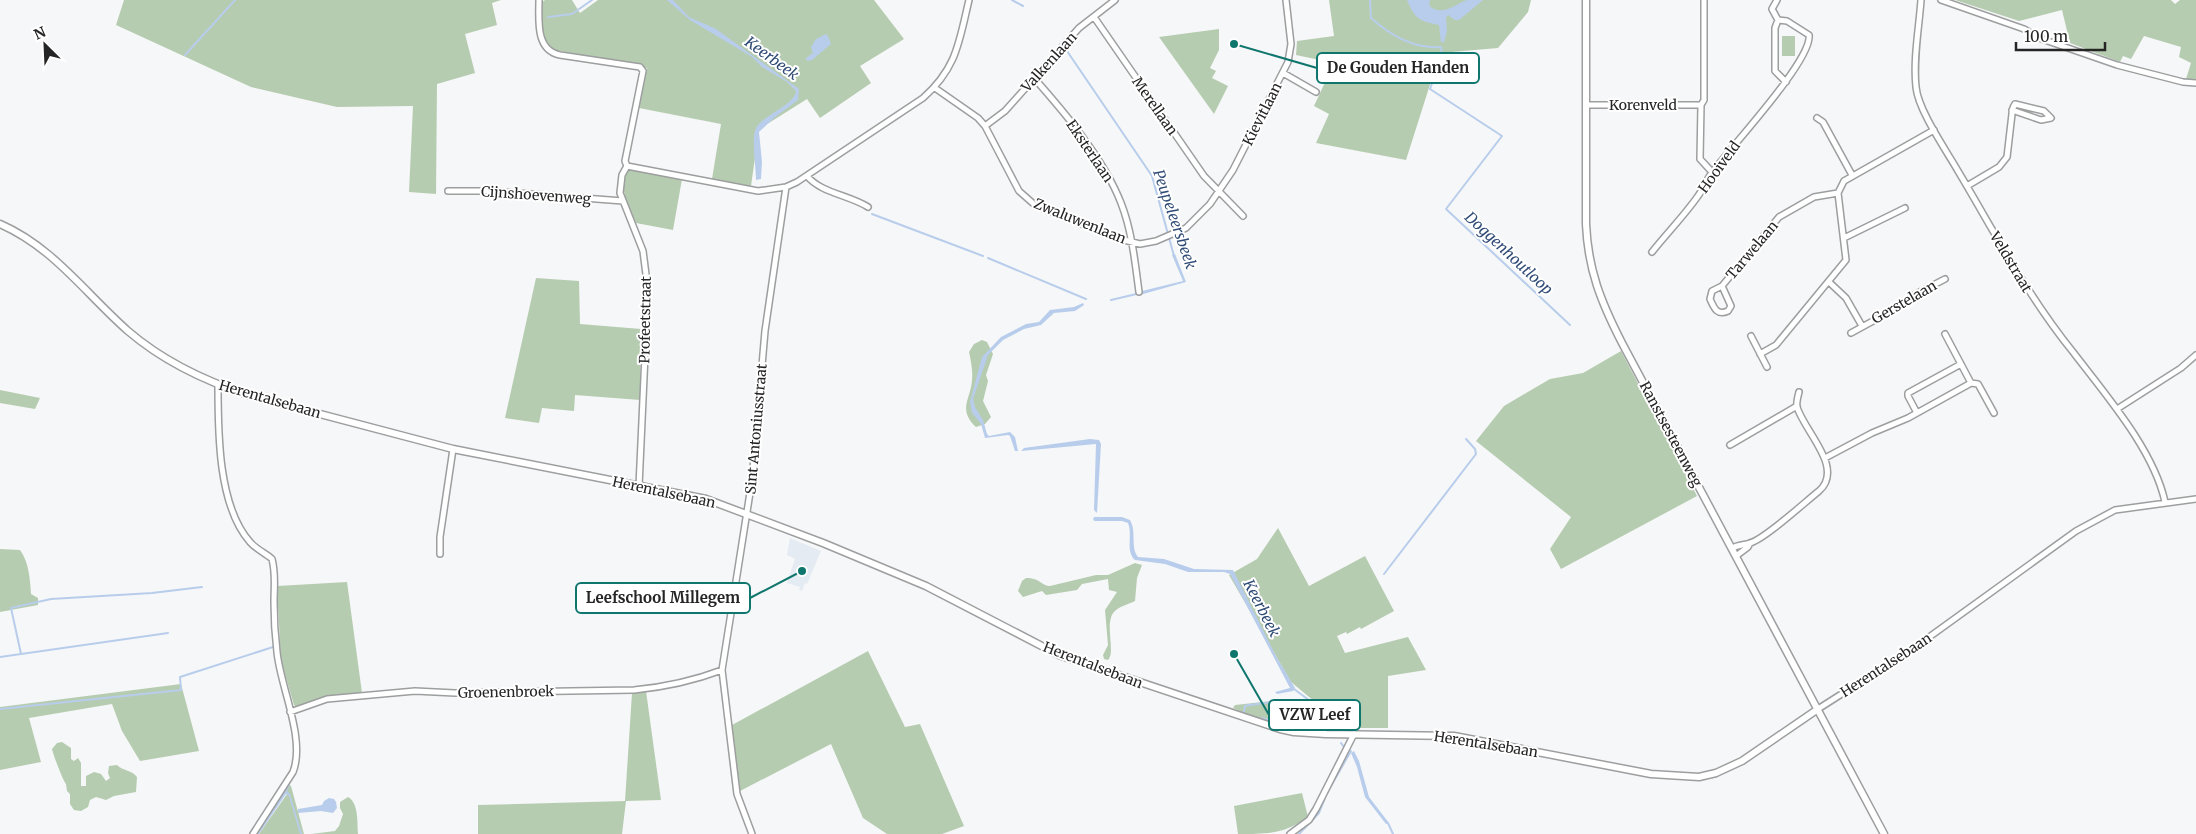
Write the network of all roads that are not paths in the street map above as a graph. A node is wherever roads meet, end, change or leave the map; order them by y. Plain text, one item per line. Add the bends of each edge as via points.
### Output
1 (540, 0) edge
2 (969, 0) edge
3 (1115, 0) edge
4 (1286, 0) edge
5 (1586, 0) edge
6 (1704, 0) edge
7 (1777, 0) edge
8 (1921, 0) edge
9 (1941, 0) edge
10 (1094, 17) junction
11 (1778, 20) junction
12 (1283, 73) junction
13 (1034, 78) junction
14 (1786, 82) junction
15 (2196, 83) edge
16 (935, 88) junction
17 (1316, 92) dead end
18 (1586, 105) junction
19 (1701, 105) junction
20 (2012, 110) junction
21 (1818, 118) dead end
22 (985, 126) junction
23 (1934, 130) junction
24 (627, 166) junction
25 (1712, 172) junction
26 (1852, 175) junction
27 (807, 176) junction
28 (1967, 186) junction
29 (786, 187) junction
30 (448, 192) dead end
31 (1219, 193) junction
32 (1838, 193) junction
33 (623, 201) junction
34 (868, 207) dead end
35 (1905, 208) dead end
36 (1243, 216) dead end
37 (0, 224) edge
38 (1844, 238) junction
39 (1131, 242) junction
40 (1652, 252) dead end
41 (1945, 279) dead end
42 (1829, 282) junction
43 (1722, 286) junction
44 (1139, 292) dead end
45 (1862, 326) junction
46 (1851, 333) dead end
47 (1945, 334) dead end
48 (1751, 336) dead end
49 (1760, 354) junction
50 (2196, 355) edge
51 (1961, 364) junction
52 (1767, 367) dead end
53 (1971, 382) junction
54 (218, 385) junction
55 (1798, 392) dead end
56 (1797, 406) junction
57 (2117, 409) junction
58 (1917, 413) junction
59 (1994, 413) dead end
60 (1730, 445) dead end
61 (452, 449) junction
62 (1825, 458) junction
63 (639, 486) junction
64 (2196, 499) edge
65 (2165, 502) junction
66 (748, 514) junction
67 (1750, 543) junction
68 (1732, 548) junction
69 (440, 554) dead end
70 (1736, 556) junction
71 (722, 670) junction
72 (1818, 709) junction
73 (290, 712) junction
74 (1354, 734) junction
75 (253, 834) edge
76 (752, 834) edge
77 (1290, 834) edge
78 (1884, 834) edge

1 - 24 street, Profeetstraat via 540,32 549,51 640,67 643,71 625,161
2 - 16 street via 955,56
3 - 10 street, Valkenlaan
4 - 12 street, Kievitlaan via 1291,44
5 - 18 street, Ranstsesteenweg
6 - 19 street via 1704,100
7 - 11 street via 1772,9
8 - 23 street, Veldstraat via 1916,87
9 - 15 street via 2117,65
10 - 13 street, Valkenlaan
10 - 31 street, Merellaan
11 - 14 street via 1775,28 1775,72
11 - 14 street, Hooiveld via 1787,21 1807,32 1810,40
12 - 17 street
12 - 31 street, Kievitlaan
13 - 22 street, Valkenlaan via 1005,110
13 - 39 street, Eksterlaan via 1062,109 1108,175 1122,204
14 - 25 street, Hooiveld
16 - 22 street, Zwaluwenlaan
16 - 27 street
18 - 19 street, Korenveld
18 - 68 street, Ranstsesteenweg via 1587,240 1598,295
19 - 25 street via 1700,159
20 - 20 street via 2041,120 2051,118 2044,111 2019,103
20 - 28 street via 2007,157 1999,167
21 - 26 street
22 - 39 street, Zwaluwenlaan via 1026,199
23 - 26 street
23 - 28 street, Veldstraat
24 - 29 street via 752,190 771,191
24 - 33 street, Profeetstraat via 620,184
25 - 40 street, Hooiveld via 1698,196
26 - 32 street via 1844,181
27 - 29 street
27 - 34 street via 816,185
28 - 57 street, Veldstraat via 2037,305
29 - 66 street, Sint Antoniusstraat via 765,331
30 - 33 street, Cijnshoevenweg via 490,191
31 - 36 street
31 - 39 street, Kievitlaan via 1186,228 1156,241
32 - 38 street
32 - 43 street, Tarwelaan via 1814,197 1779,217
33 - 63 street, Profeetstraat via 643,251 648,290
35 - 38 street
37 - 54 street, Herentalsebaan via 26,236 46,251 128,331 156,353
38 - 42 street via 1846,260
39 - 44 street, Eksterlaan
41 - 45 street, Gerstelaan
42 - 45 street, Gerstelaan via 1846,298
42 - 49 street via 1776,346
43 - 43 street, Tarwelaan via 1710,295 1720,313 1728,311 1731,306
45 - 46 street, Gerstelaan
47 - 51 street
48 - 49 street
49 - 52 street
50 - 57 street
51 - 53 street
51 - 58 street via 1908,393
53 - 58 street
53 - 59 street via 1978,384
54 - 61 street, Herentalsebaan
54 - 73 street via 221,449 230,507 251,543 273,564 277,655
55 - 56 street
56 - 60 street
56 - 62 street
57 - 65 street, Veldstraat via 2162,488
58 - 62 street
61 - 63 street, Herentalsebaan
61 - 69 street
62 - 67 street via 1829,479 1826,485
63 - 66 street, Herentalsebaan via 706,499
64 - 65 street, Herentalsebaan
65 - 72 street, Herentalsebaan via 2115,510 2092,521 1914,648
66 - 71 street, Sint Antoniusstraat
66 - 74 street, Herentalsebaan via 926,586 1059,655 1280,729
67 - 68 street
67 - 70 street
68 - 70 street, Ranstsesteenweg
70 - 72 street, Ranstsesteenweg
71 - 73 street, Groenenbroek via 688,682 642,689 415,691 327,699
71 - 76 street, Sint Antoniusstraat via 737,794
72 - 74 street, Herentalsebaan via 1742,761 1699,777 1651,774 1454,736
72 - 78 street, Ranstsesteenweg
73 - 75 street via 298,761
74 - 77 street via 1309,820

